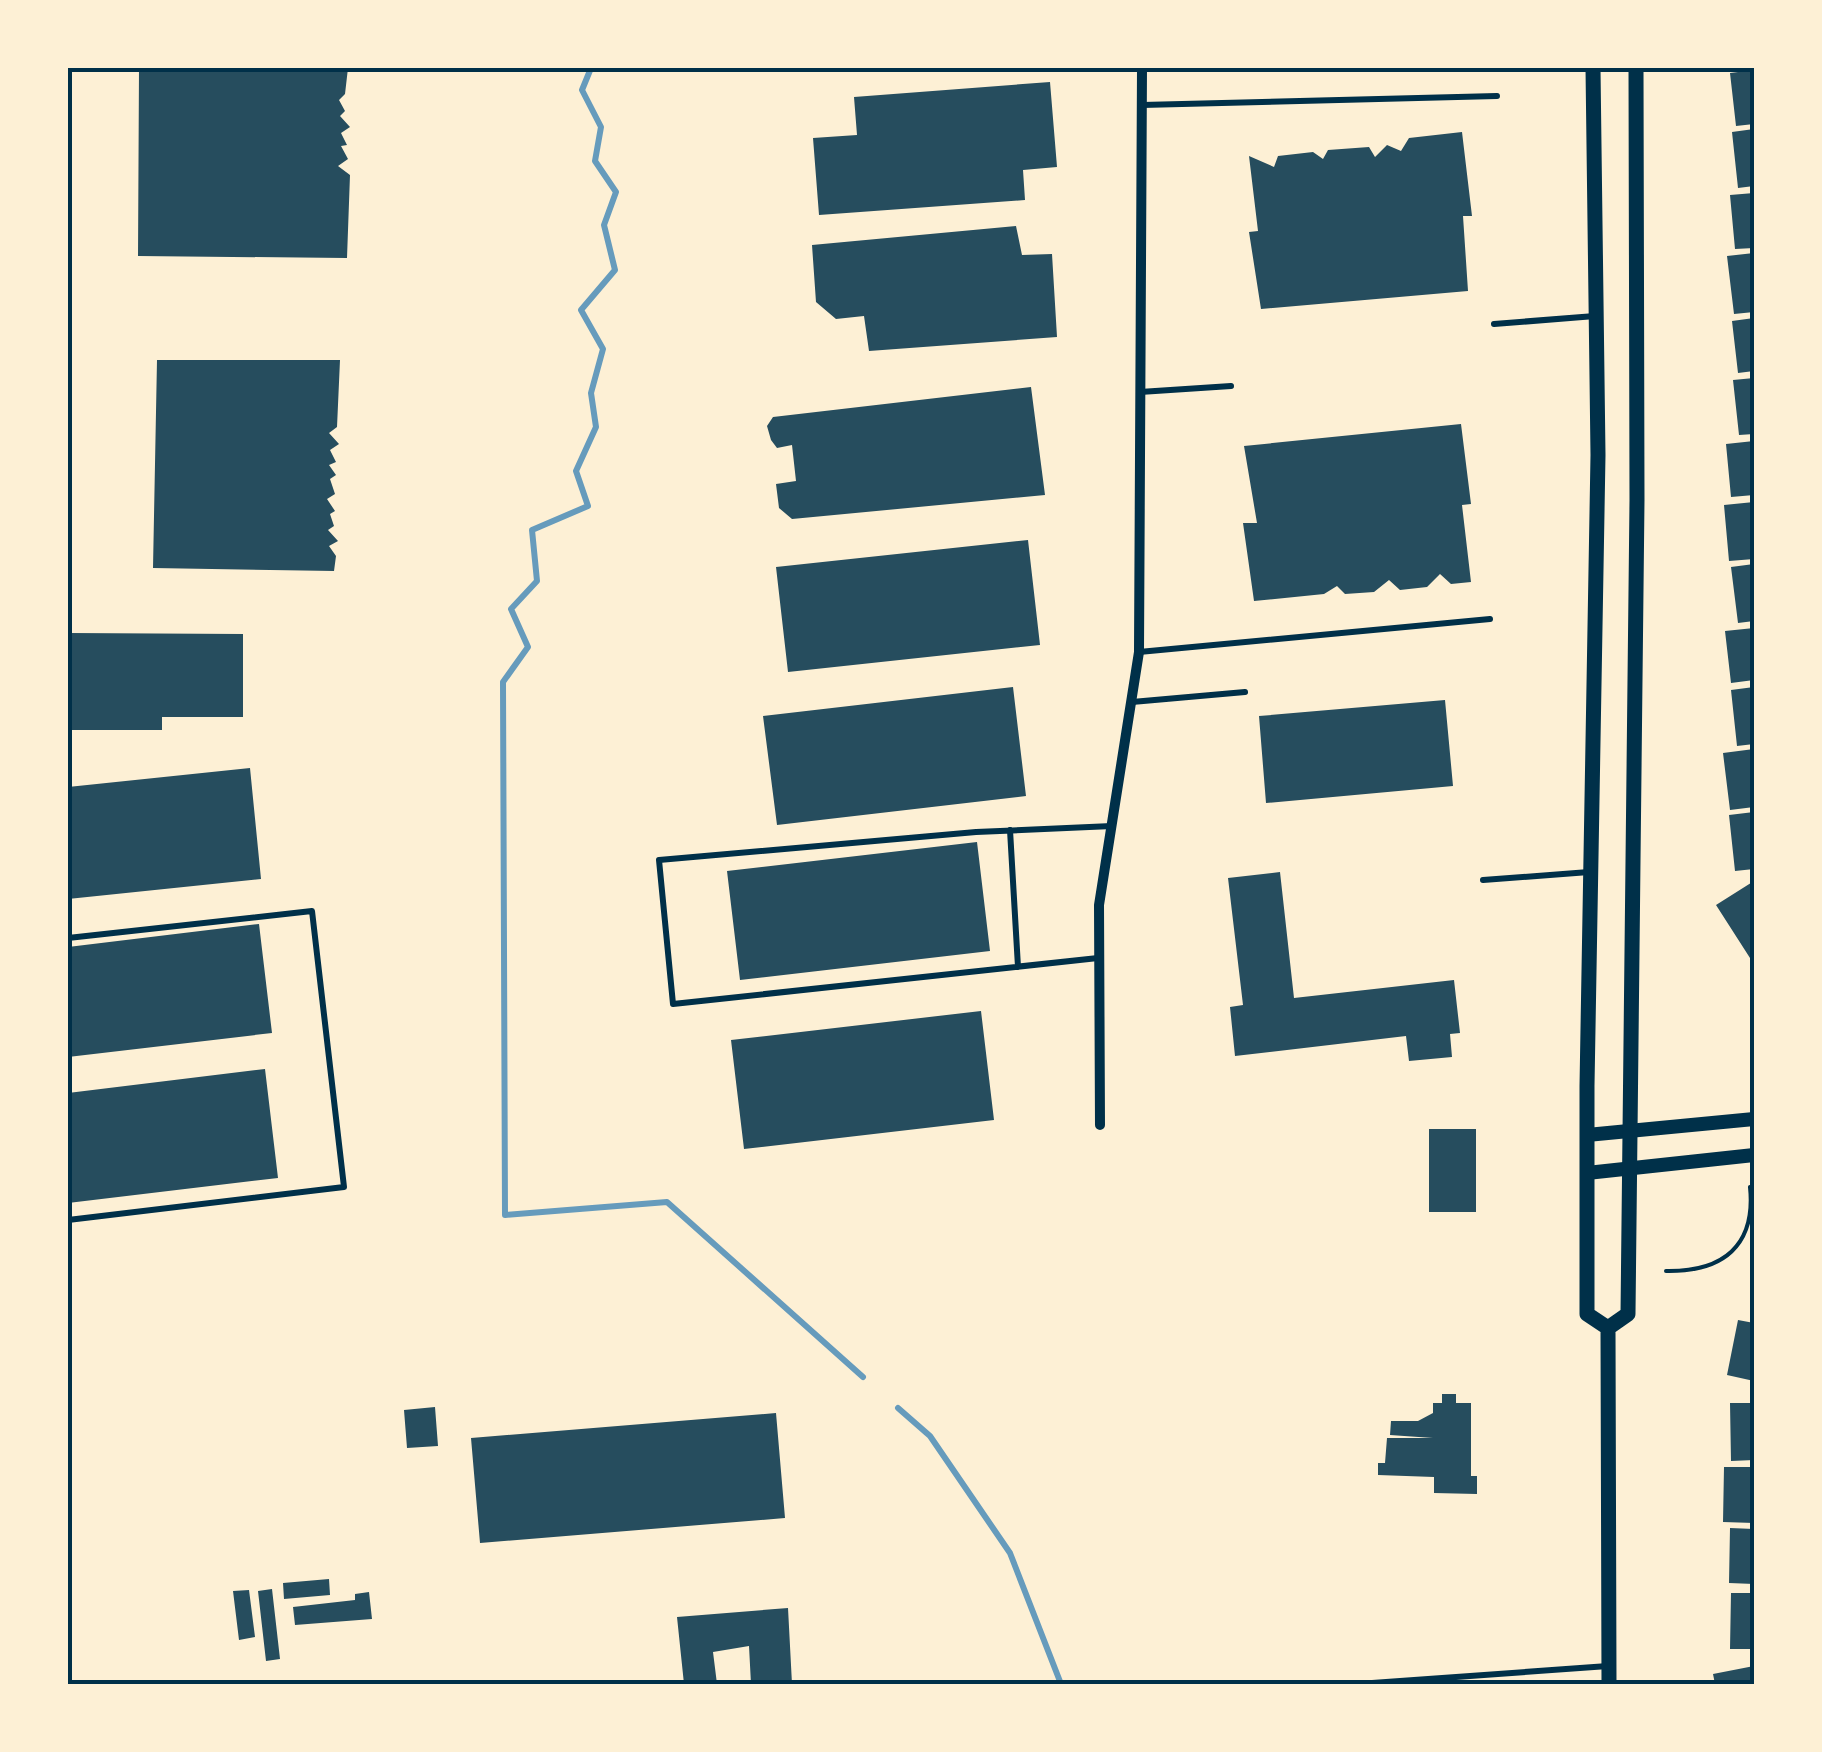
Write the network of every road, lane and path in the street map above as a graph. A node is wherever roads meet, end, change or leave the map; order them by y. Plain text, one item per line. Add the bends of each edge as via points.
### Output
1 (1142, 68) edge
2 (1593, 68) edge
3 (1636, 68) edge
4 (1497, 96) dead end
5 (1141, 105) junction
6 (1596, 316) junction
7 (1494, 324) dead end
8 (1232, 386) dead end
9 (1140, 392) junction
10 (1490, 619) dead end
11 (1139, 652) junction
12 (1245, 692) dead end
13 (1132, 702) junction
14 (1112, 826) junction
15 (1010, 830) junction
16 (1590, 872) junction
17 (1484, 880) dead end
18 (68, 938) edge
19 (1099, 958) junction
20 (1018, 966) junction
21 (1754, 1119) edge
22 (1100, 1124) dead end
23 (1628, 1132) junction
24 (1587, 1135) junction
25 (1754, 1155) edge
26 (1628, 1168) junction
27 (1587, 1173) junction
28 (1750, 1186) dead end
29 (68, 1220) edge
30 (1666, 1271) dead end
31 (1608, 1328) junction
32 (1609, 1666) junction
33 (1358, 1684) edge
34 (1609, 1684) edge

1 - 5 street
2 - 6 main road
3 - 23 main road
4 - 5 lane
5 - 9 street
6 - 7 lane
6 - 16 main road
8 - 9 lane
9 - 11 street
10 - 11 lane
11 - 13 street
12 - 13 lane
13 - 14 street
14 - 15 lane
14 - 19 street via 1099,906
15 - 20 lane
15 - 20 lane via 659,860 673,1004
16 - 17 lane
16 - 24 main road
18 - 29 lane via 312,911 344,1187
19 - 20 lane
19 - 22 street
21 - 23 street
23 - 24 street
23 - 26 main road
24 - 27 main road
25 - 26 street
26 - 27 street
26 - 31 main road via 1628,1314
27 - 31 main road via 1587,1314
28 - 30 path via 1750,1224 1730,1254 1702,1269
31 - 32 main road
32 - 33 lane
32 - 34 main road

